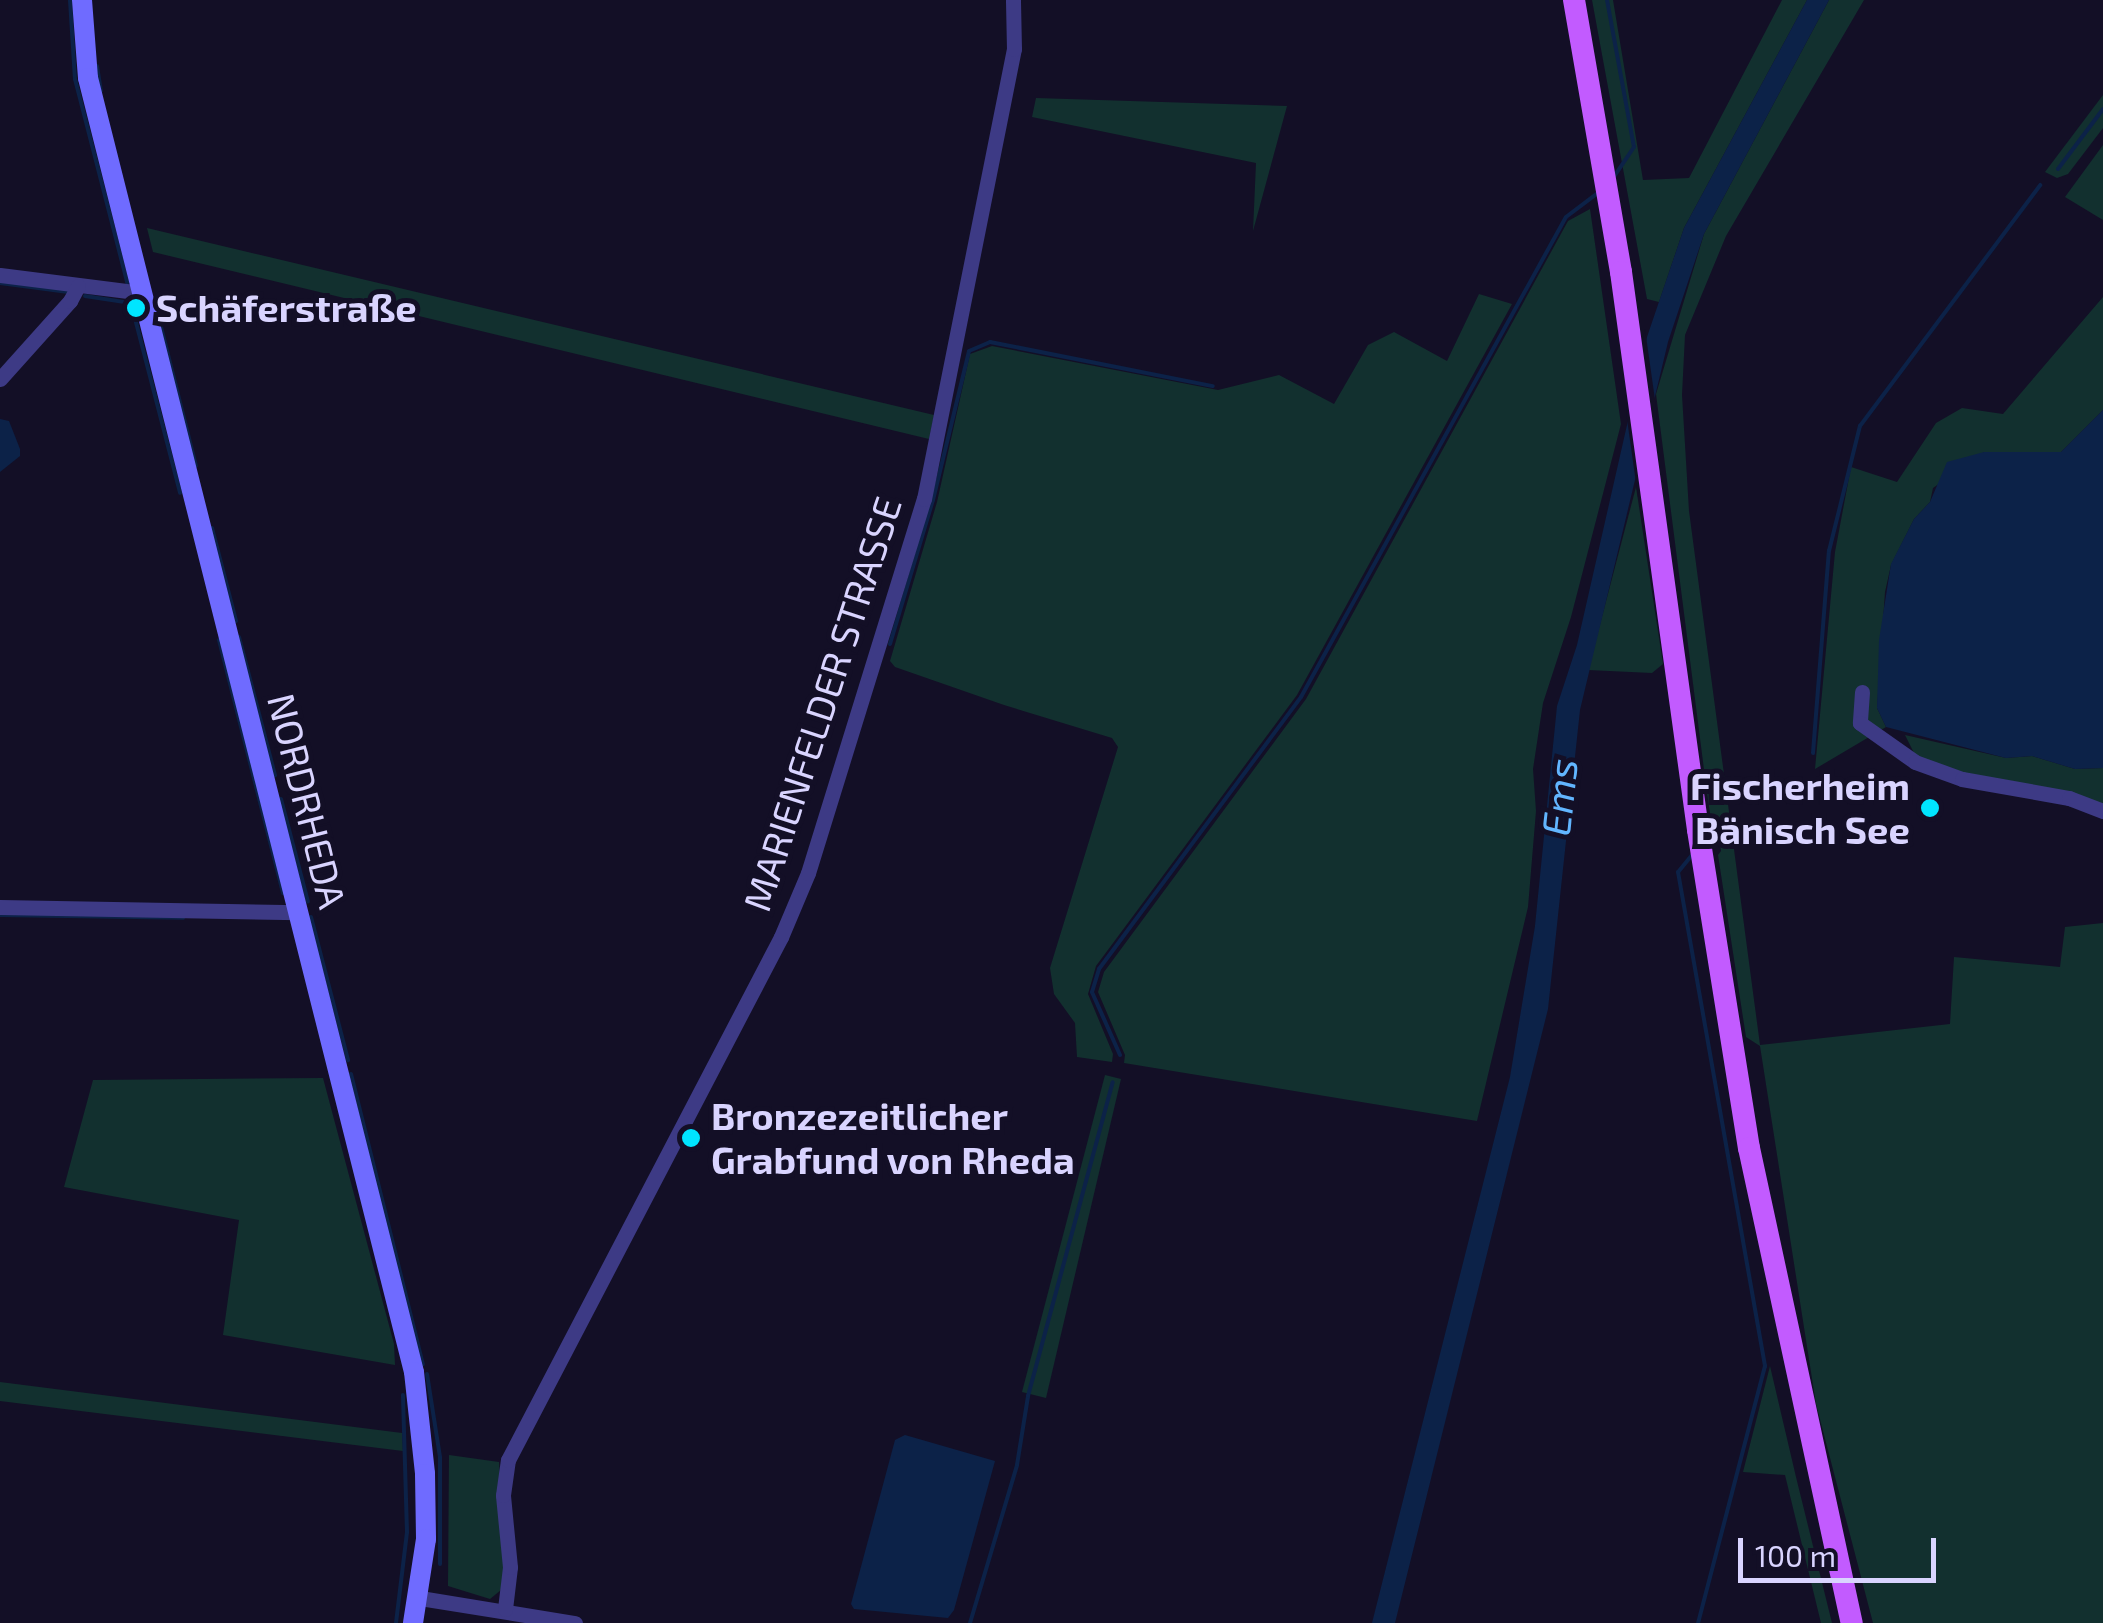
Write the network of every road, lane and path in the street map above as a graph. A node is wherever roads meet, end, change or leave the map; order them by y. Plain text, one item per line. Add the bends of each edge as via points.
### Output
1 (82, 0) edge
2 (1013, 0) edge
3 (1574, 0) edge
4 (0, 275) edge
5 (78, 286) junction
6 (142, 293) junction
7 (0, 379) edge
8 (1862, 692) dead end
9 (2103, 811) edge
10 (0, 906) edge
11 (299, 912) junction
12 (420, 1598) junction
13 (505, 1609) junction
14 (414, 1623) edge
15 (576, 1623) edge
16 (1852, 1623) edge

1 - 6 main road, NORDRHEDA via 88,78
2 - 13 street, MARIENFELDER STRASSE via 1014,48 924,499 814,855 781,938 508,1460
3 - 16 main road via 1610,198 1749,1148
4 - 5 street
5 - 6 street
5 - 7 street
6 - 11 main road, NORDRHEDA
8 - 9 street via 1860,723 1915,762
10 - 11 street
11 - 12 main road, NORDRHEDA via 414,1372 425,1474
12 - 13 street
12 - 14 main road, NORDRHEDA
13 - 15 street

